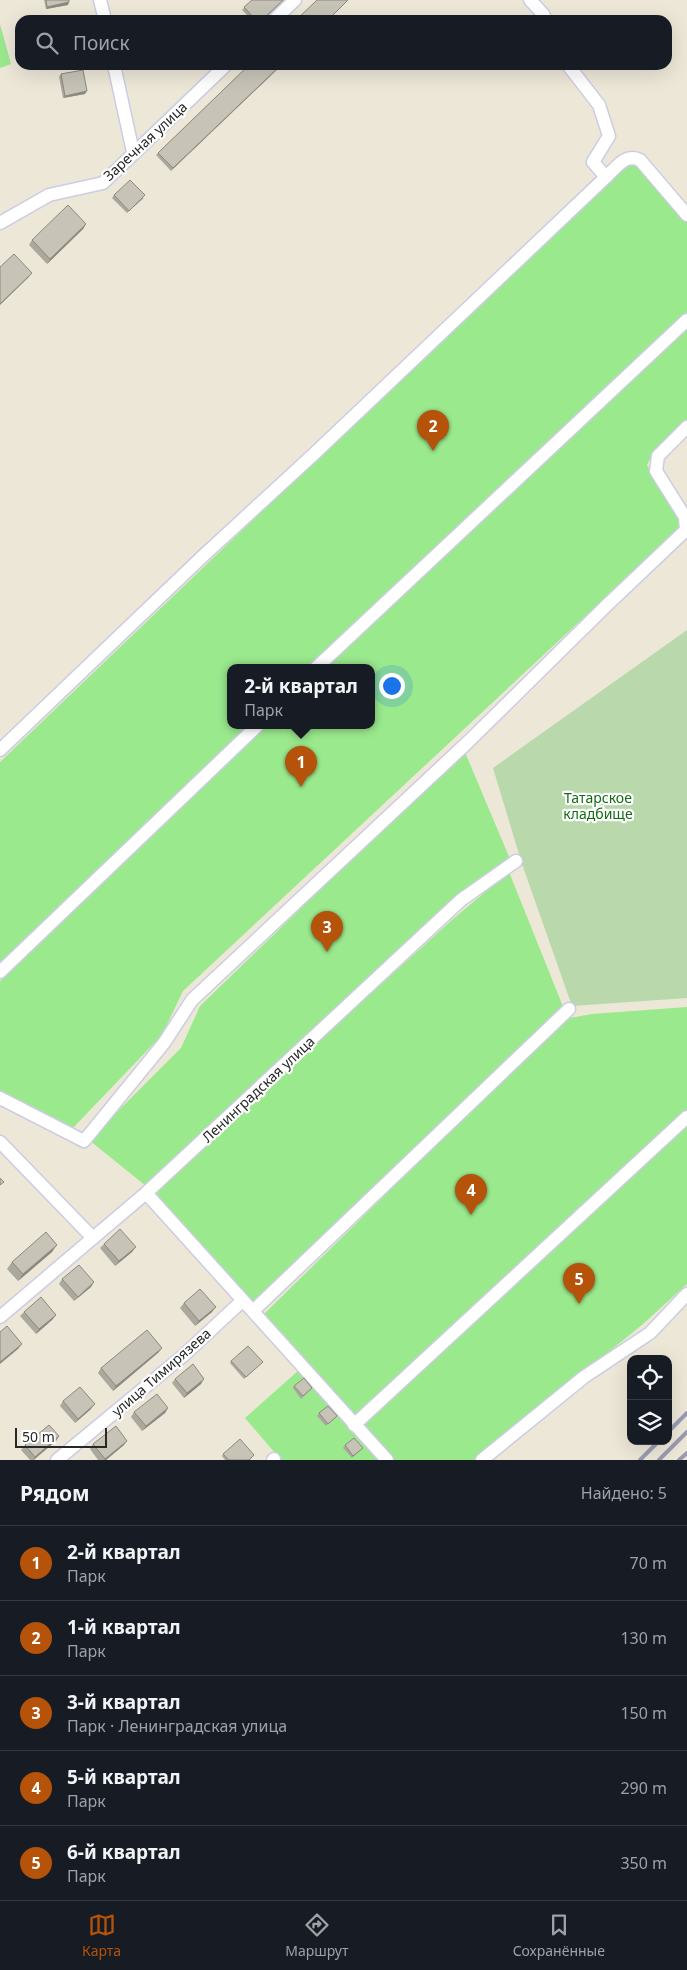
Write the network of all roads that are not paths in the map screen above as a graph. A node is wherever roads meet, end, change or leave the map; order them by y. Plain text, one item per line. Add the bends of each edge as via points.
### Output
1 (100, 0) edge
2 (295, 0) edge
3 (530, 0) edge
4 (104, 15) edge
5 (279, 15) edge
6 (544, 15) edge
7 (115, 70) edge
8 (221, 70) edge
9 (572, 70) edge
10 (133, 152) junction
11 (606, 177) junction
12 (687, 215) edge
13 (0, 223) edge
14 (687, 320) edge
15 (687, 427) edge
16 (320, 664) edge
17 (254, 729) edge
18 (0, 750) edge
19 (516, 861) dead end
20 (0, 972) edge
21 (569, 1010) dead end
22 (0, 1098) edge
23 (687, 1117) edge
24 (0, 1142) edge
25 (146, 1193) junction
26 (93, 1238) junction
27 (687, 1294) edge
28 (242, 1301) junction
29 (253, 1311) junction
30 (0, 1317) edge
31 (354, 1425) junction
32 (56, 1460) edge
33 (387, 1460) edge
34 (482, 1460) edge

1 - 4 street
2 - 5 street
3 - 6 street
7 - 10 street
8 - 10 street, Заречная улица
9 - 11 street via 599,105 609,136 593,162
10 - 13 street, Заречная улица via 103,183 48,195
11 - 12 street via 627,158 640,160
11 - 18 street
14 - 16 street
15 - 22 street via 658,456 656,471 684,517 686,530 469,741 192,1000 164,1043 84,1140
17 - 20 street
19 - 25 street, Ленинградская улица via 461,900
21 - 29 street
23 - 31 street
24 - 26 street
25 - 26 street, Ленинградская улица
25 - 28 street
26 - 30 street, Ленинградская улица
27 - 34 street via 650,1333 584,1378
28 - 29 street
28 - 32 street, улица Тимирязева via 184,1354
29 - 31 street
31 - 33 street

